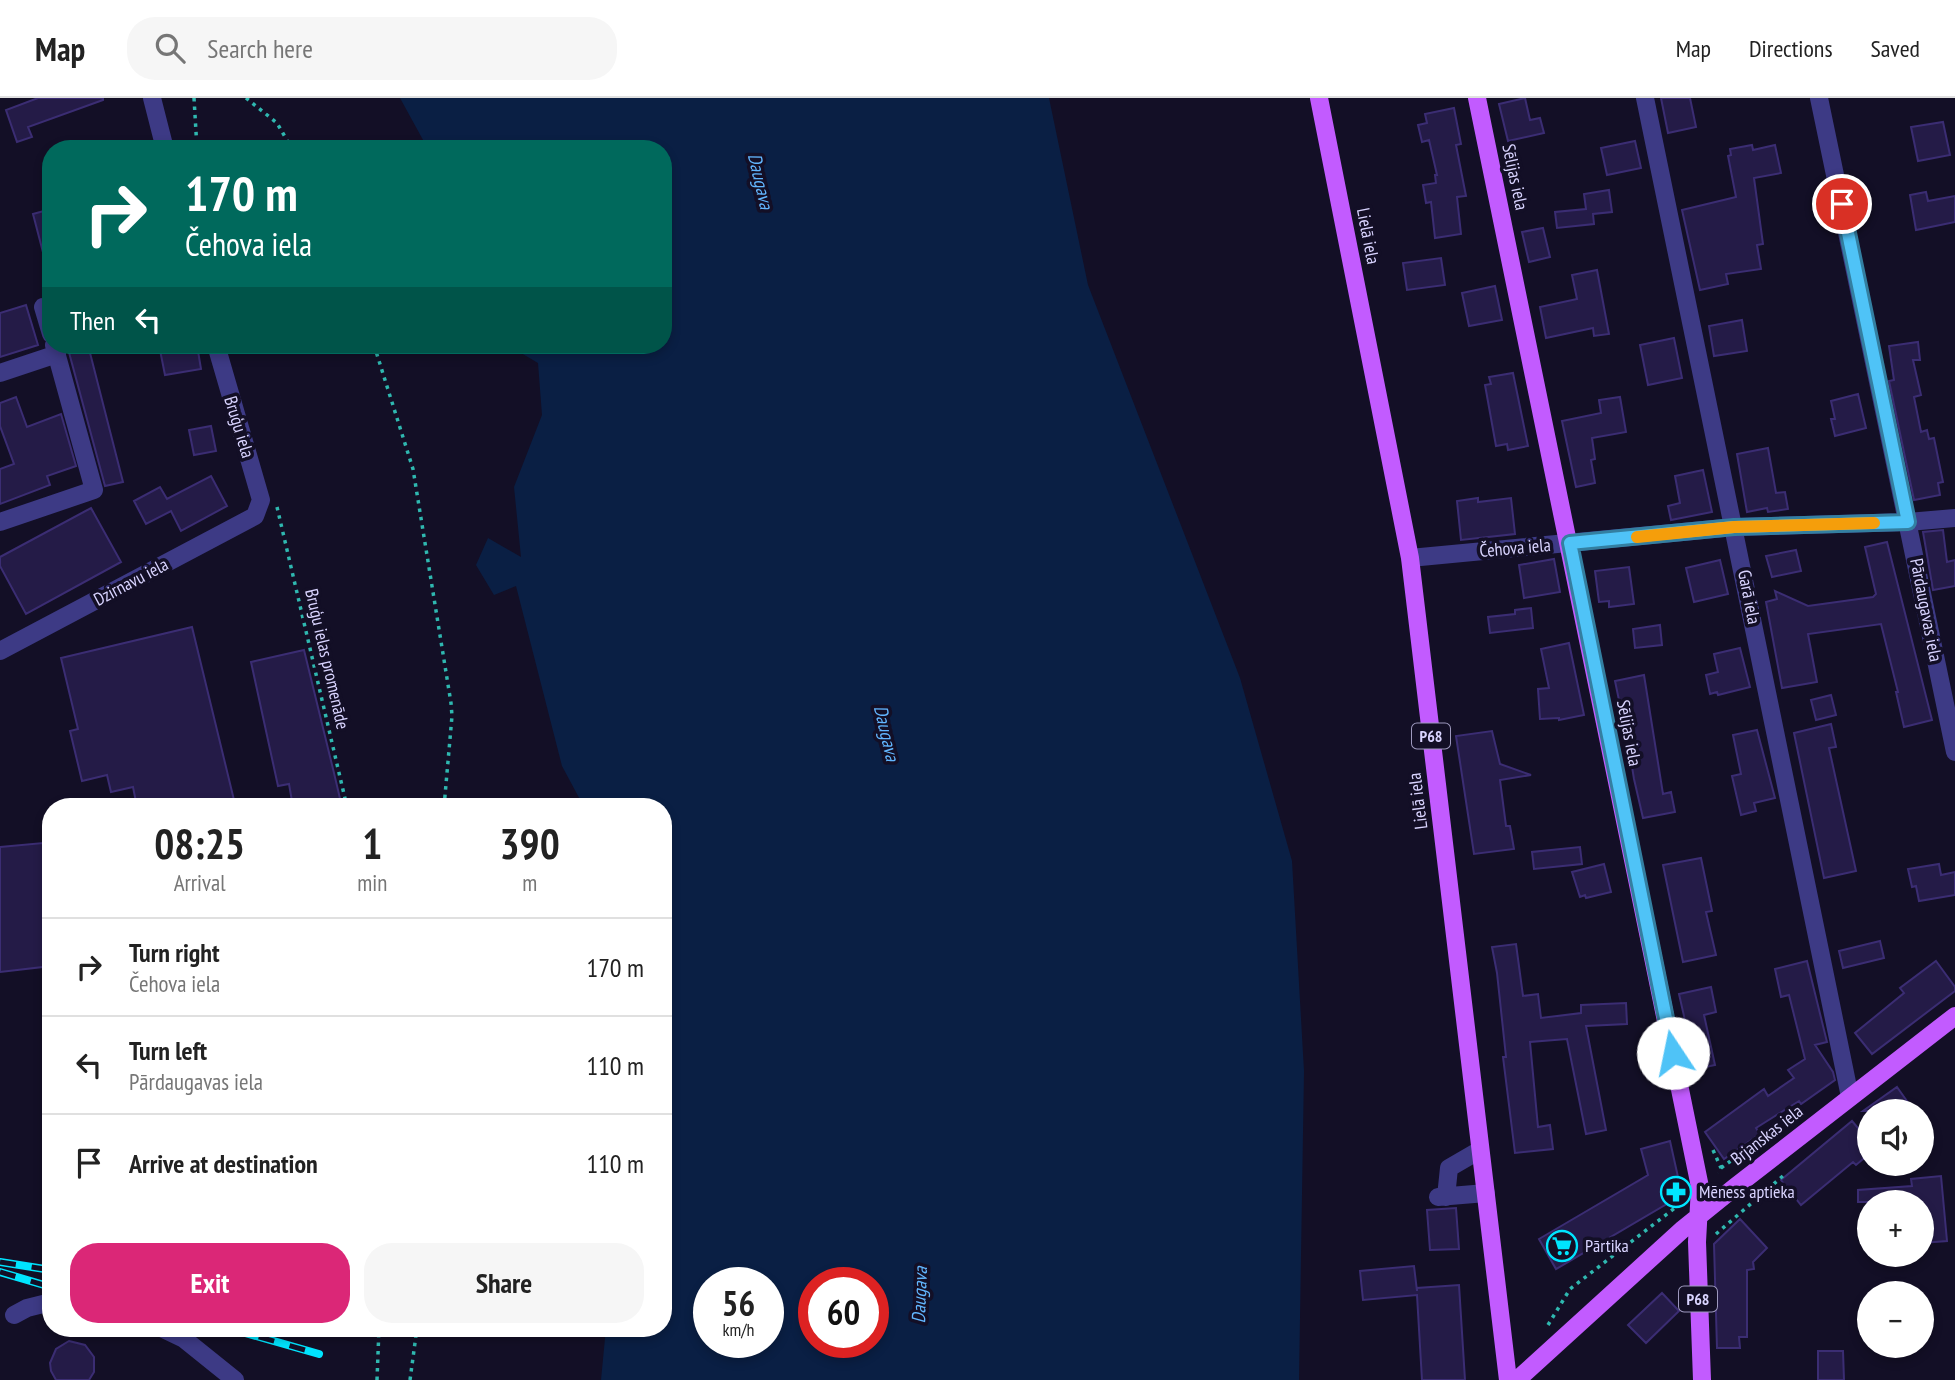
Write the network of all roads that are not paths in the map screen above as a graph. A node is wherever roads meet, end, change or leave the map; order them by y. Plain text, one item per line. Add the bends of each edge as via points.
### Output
1 (152, 98) edge
2 (1319, 98) edge
3 (1477, 98) edge
4 (1645, 98) edge
5 (1819, 98) edge
6 (163, 140) edge
7 (45, 354) edge
8 (56, 354) edge
9 (219, 354) edge
10 (0, 373) edge
11 (258, 509) joint
12 (1955, 518) edge
13 (0, 522) edge
14 (1908, 522) junction
15 (1734, 527) junction
16 (1570, 543) junction
17 (1410, 558) junction
18 (0, 651) edge
19 (1955, 752) edge
20 (1955, 1016) edge
21 (1850, 1097) junction
22 (1480, 1150) junction
23 (1486, 1194) junction
24 (1698, 1217) junction
25 (42, 1304) edge
26 (14, 1315) dead end
27 (180, 1337) edge
28 (235, 1380) edge
29 (1508, 1380) edge
30 (1517, 1380) edge
31 (1702, 1380) edge

1 - 6 street
2 - 17 main road, Lielā iela / P68
3 - 16 main road, Sēlijas iela / P68
4 - 15 street, Garā iela
5 - 14 street, Pārdaugavas iela
7 - 10 street
8 - 13 street via 94,490
9 - 11 street, Bruģu iela via 261,500
11 - 18 street, Dzirnavu iela via 239,525
12 - 14 street, Čehova iela
14 - 15 street, Čehova iela
14 - 19 street, Pārdaugavas iela
15 - 16 street, Čehova iela
15 - 21 street, Garā iela
16 - 17 street, Čehova iela
16 - 24 main road, Sēlijas iela / P68 via 1700,1187
17 - 22 main road, Lielā iela / P68
20 - 21 main road, Brjanskas iela
21 - 24 main road, Brjanskas iela
22 - 23 main road, Lielā iela / P68
22 - 23 street via 1449,1168 1442,1197
23 - 29 main road, Lielā iela / P68
24 - 30 main road, Brjanskas iela
24 - 31 main road, Sēlijas iela / P68
25 - 26 street
27 - 28 street

